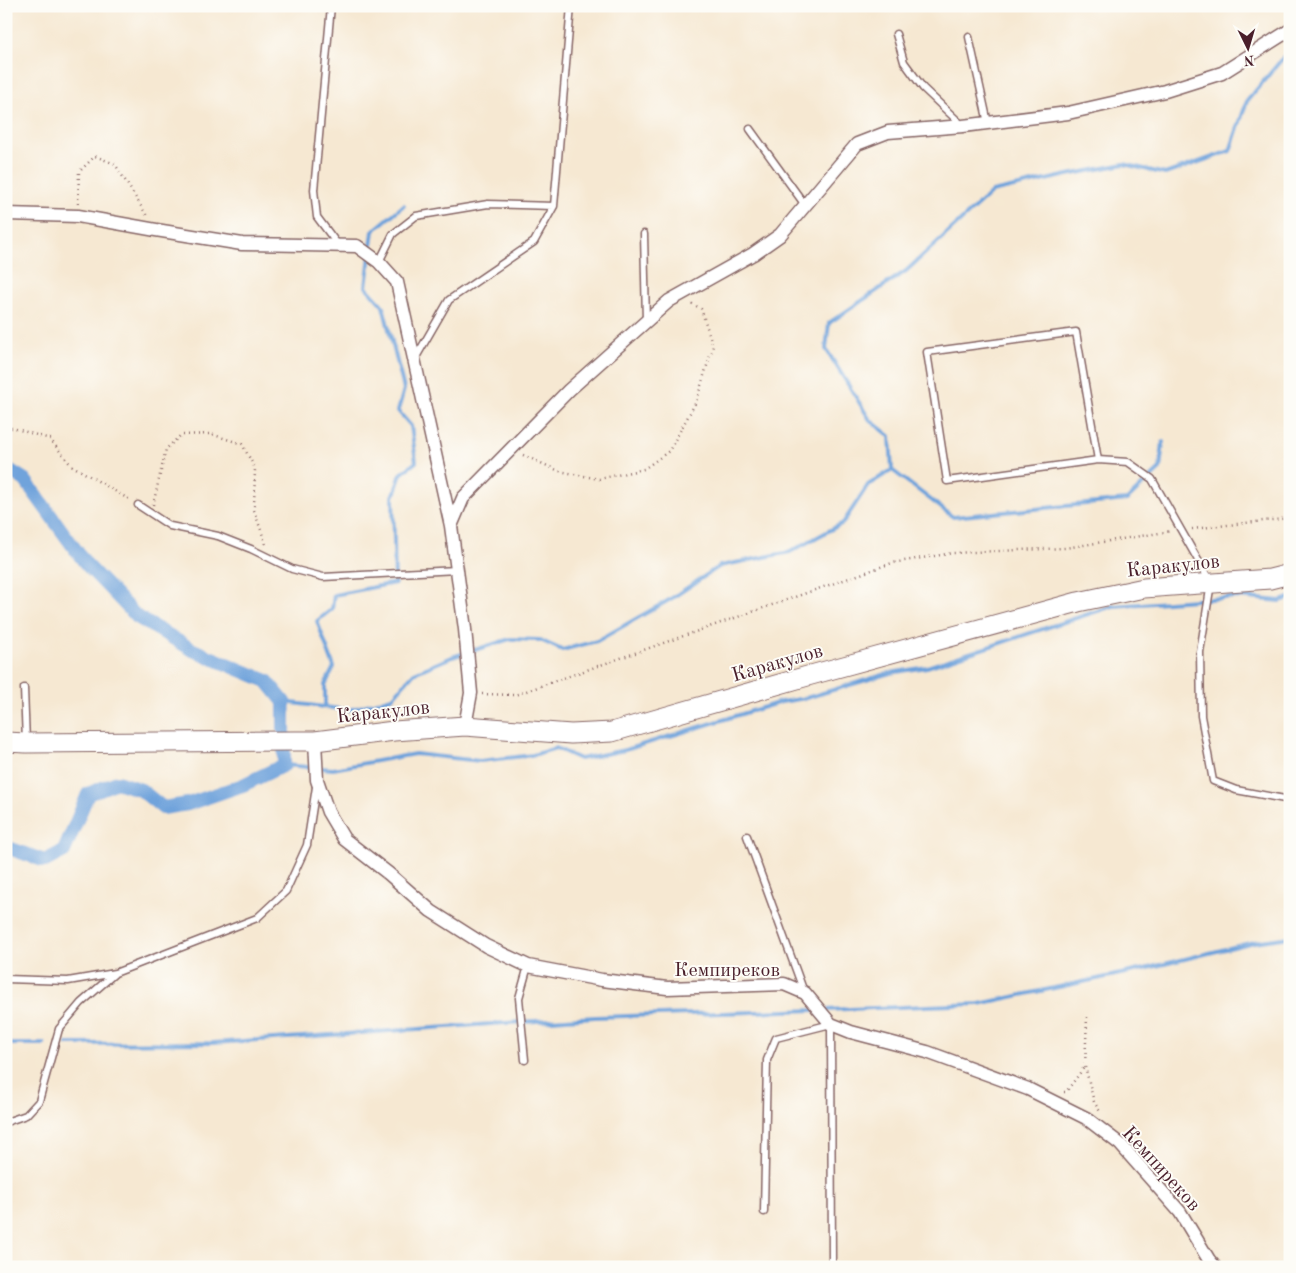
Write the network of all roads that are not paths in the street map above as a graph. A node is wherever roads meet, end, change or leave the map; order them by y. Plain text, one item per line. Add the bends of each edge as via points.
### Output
1 (331, 6) edge
2 (571, 6) edge
3 (1290, 30) edge
4 (896, 34) dead end
5 (969, 37) dead end
6 (988, 123) junction
7 (963, 126) junction
8 (750, 129) dead end
9 (805, 205) junction
10 (554, 206) junction
11 (6, 214) edge
12 (644, 234) dead end
13 (339, 246) junction
14 (379, 262) junction
15 (646, 322) junction
16 (414, 360) junction
17 (1098, 460) junction
18 (138, 505) road end
19 (451, 526) junction
20 (457, 570) junction
21 (1290, 574) edge
22 (1211, 583) junction
23 (24, 688) dead end
24 (465, 726) junction
25 (315, 741) junction
26 (6, 742) edge
27 (26, 743) junction
28 (6, 750) edge
29 (317, 780) junction
30 (1290, 800) edge
31 (747, 836) dead end
32 (528, 966) junction
33 (115, 973) junction
34 (6, 979) edge
35 (808, 998) junction
36 (829, 1022) junction
37 (525, 1060) dead end
38 (6, 1122) edge
39 (764, 1212) dead end
40 (1211, 1265) edge
41 (832, 1267) edge

1 - 13 lane via 314,190 317,217
2 - 10 lane
3 - 6 street via 1222,73 1165,91 1068,113
4 - 7 lane via 904,62 923,88
5 - 6 lane
6 - 7 street
7 - 9 street via 888,132 857,144
8 - 9 lane
9 - 15 street via 780,235 753,254 669,301
10 - 14 lane via 488,204 416,216 393,234
10 - 16 lane via 534,242 449,300
11 - 13 street via 78,216 242,244
12 - 15 lane
13 - 14 street via 357,246
14 - 16 street via 397,282
15 - 19 street via 569,390 463,498
16 - 19 street
17 - 17 lane via 946,481 927,352 1076,332
17 - 22 lane via 1128,462 1152,479
18 - 20 lane via 170,526 218,536 292,568 323,577
19 - 20 street
20 - 24 street via 471,693
21 - 22 main road, Каракулов
22 - 24 main road, Каракулов via 1144,588 1078,602 612,732 571,734
22 - 30 lane via 1200,652 1201,716 1213,781 1236,790
23 - 27 lane
24 - 25 main road, Каракулов
25 - 27 main road, Каракулов
25 - 29 street, Кемпиреков
26 - 27 main road, Каракулов
27 - 28 street
29 - 32 street, Кемпиреков via 328,812 344,838 431,911 486,946
29 - 33 lane via 307,845 286,891 257,918
31 - 35 lane
32 - 35 street, Кемпиреков via 667,988 784,984
32 - 37 lane via 520,998
33 - 34 lane via 68,981
33 - 38 lane via 81,1003 59,1029 39,1101 26,1115
35 - 36 street, Кемпиреков
36 - 39 lane via 776,1038 767,1060
36 - 40 street, Кемпиреков via 851,1032 927,1052 1028,1089 1086,1118 1120,1144 1180,1212
36 - 41 lane

